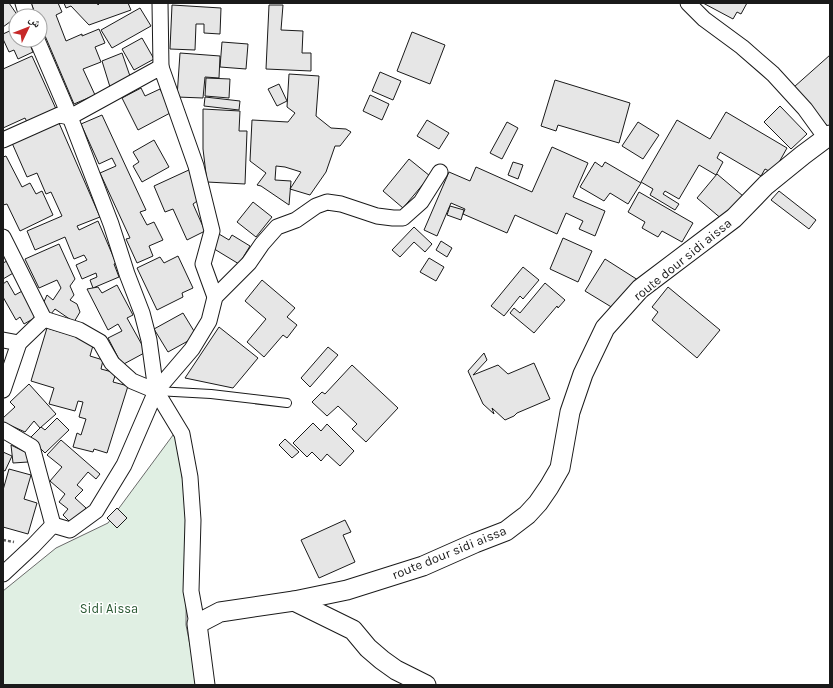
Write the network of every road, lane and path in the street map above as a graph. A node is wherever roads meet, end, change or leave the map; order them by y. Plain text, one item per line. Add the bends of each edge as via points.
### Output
1 (160, 3) edge
2 (688, 3) edge
3 (40, 48) edge
4 (161, 67) junction
5 (70, 117) junction
6 (828, 137) edge
7 (3, 140) edge
8 (440, 172) dead end
9 (3, 237) edge
10 (215, 297) junction
11 (44, 320) junction
12 (3, 340) edge
13 (19, 343) junction
14 (3, 390) edge
15 (156, 391) junction
16 (288, 403) dead end
17 (3, 430) edge
18 (52, 525) junction
19 (3, 574) edge
20 (294, 601) junction
21 (197, 624) junction
22 (205, 685) edge
23 (426, 685) edge

1 - 4 street
2 - 6 street via 704,19 742,46 774,74
3 - 5 street
4 - 5 street
4 - 10 street via 196,166 212,231 203,264
5 - 7 street via 59,115
5 - 15 street via 142,312 149,340
6 - 20 street, route dour sidi aissa via 766,185 734,218 640,289 605,328 583,374 570,412 560,468 550,487 527,515 506,531 423,566 347,590
8 - 10 street via 421,202 403,218 377,216 327,202 316,206 296,220 277,227 249,263
9 - 11 street
10 - 15 street via 209,321 192,349
11 - 13 street
11 - 15 street via 79,330 100,342 112,363 132,380
12 - 13 street
13 - 14 street
15 - 16 lane
15 - 18 street via 124,465 96,511 70,530
15 - 21 street via 182,434 190,477 191,591
17 - 18 street via 32,447
18 - 19 street
20 - 21 street, route dour sidi aissa via 220,612
20 - 23 street via 353,630 382,660
21 - 22 street

